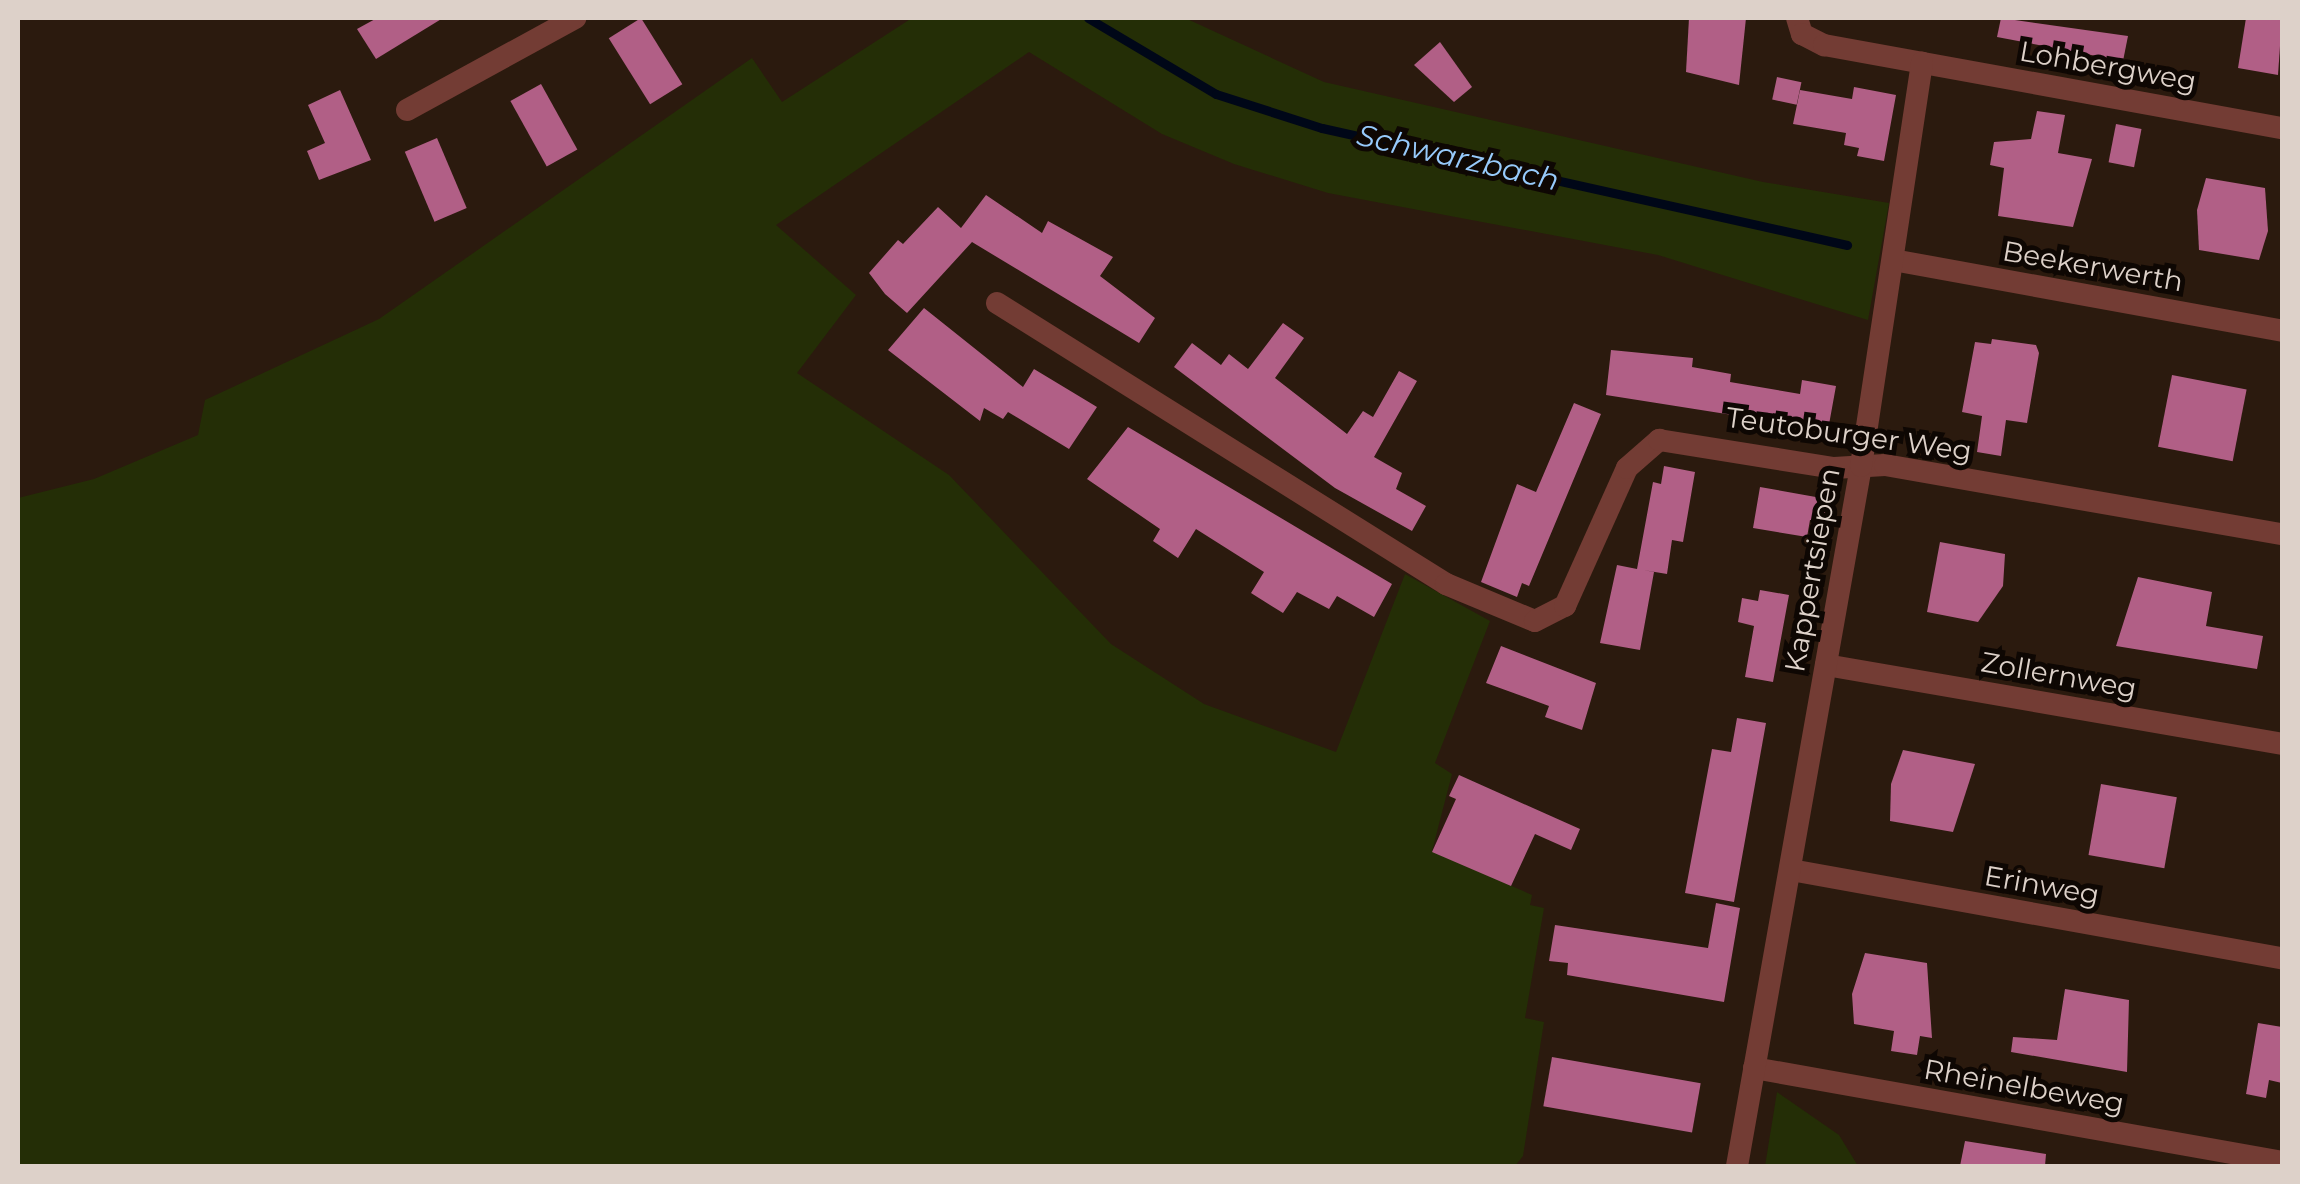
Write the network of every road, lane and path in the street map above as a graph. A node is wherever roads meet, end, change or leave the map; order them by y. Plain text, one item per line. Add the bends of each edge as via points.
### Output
1 (574, 18) edge
2 (1797, 18) edge
3 (1922, 63) junction
4 (406, 110) dead end
5 (2282, 128) edge
6 (1894, 260) junction
7 (997, 303) dead end
8 (2282, 331) edge
9 (1860, 466) junction
10 (2282, 534) edge
11 (1826, 665) junction
12 (2282, 744) edge
13 (1791, 870) junction
14 (2282, 958) edge
15 (1754, 1068) junction
16 (2282, 1162) edge
17 (1737, 1166) edge

1 - 4 street
2 - 3 street via 1802,34 1824,45
3 - 5 street, Lohbergweg
3 - 6 street, Kappertsiepen
6 - 8 street, Beekerwerth
6 - 9 street, Kappertsiepen
7 - 9 street, Teutoburger Weg via 1446,584 1534,622 1564,606 1626,468 1659,440 1834,468
9 - 10 street, Teutoburger Weg via 1886,465
9 - 11 street, Kappertsiepen
11 - 12 street, Zollernweg
11 - 13 street, Kappertsiepen
13 - 14 street, Erinweg
13 - 15 street, Kappertsiepen
15 - 16 street, Rheinelbeweg
15 - 17 street, Kappertsiepen

